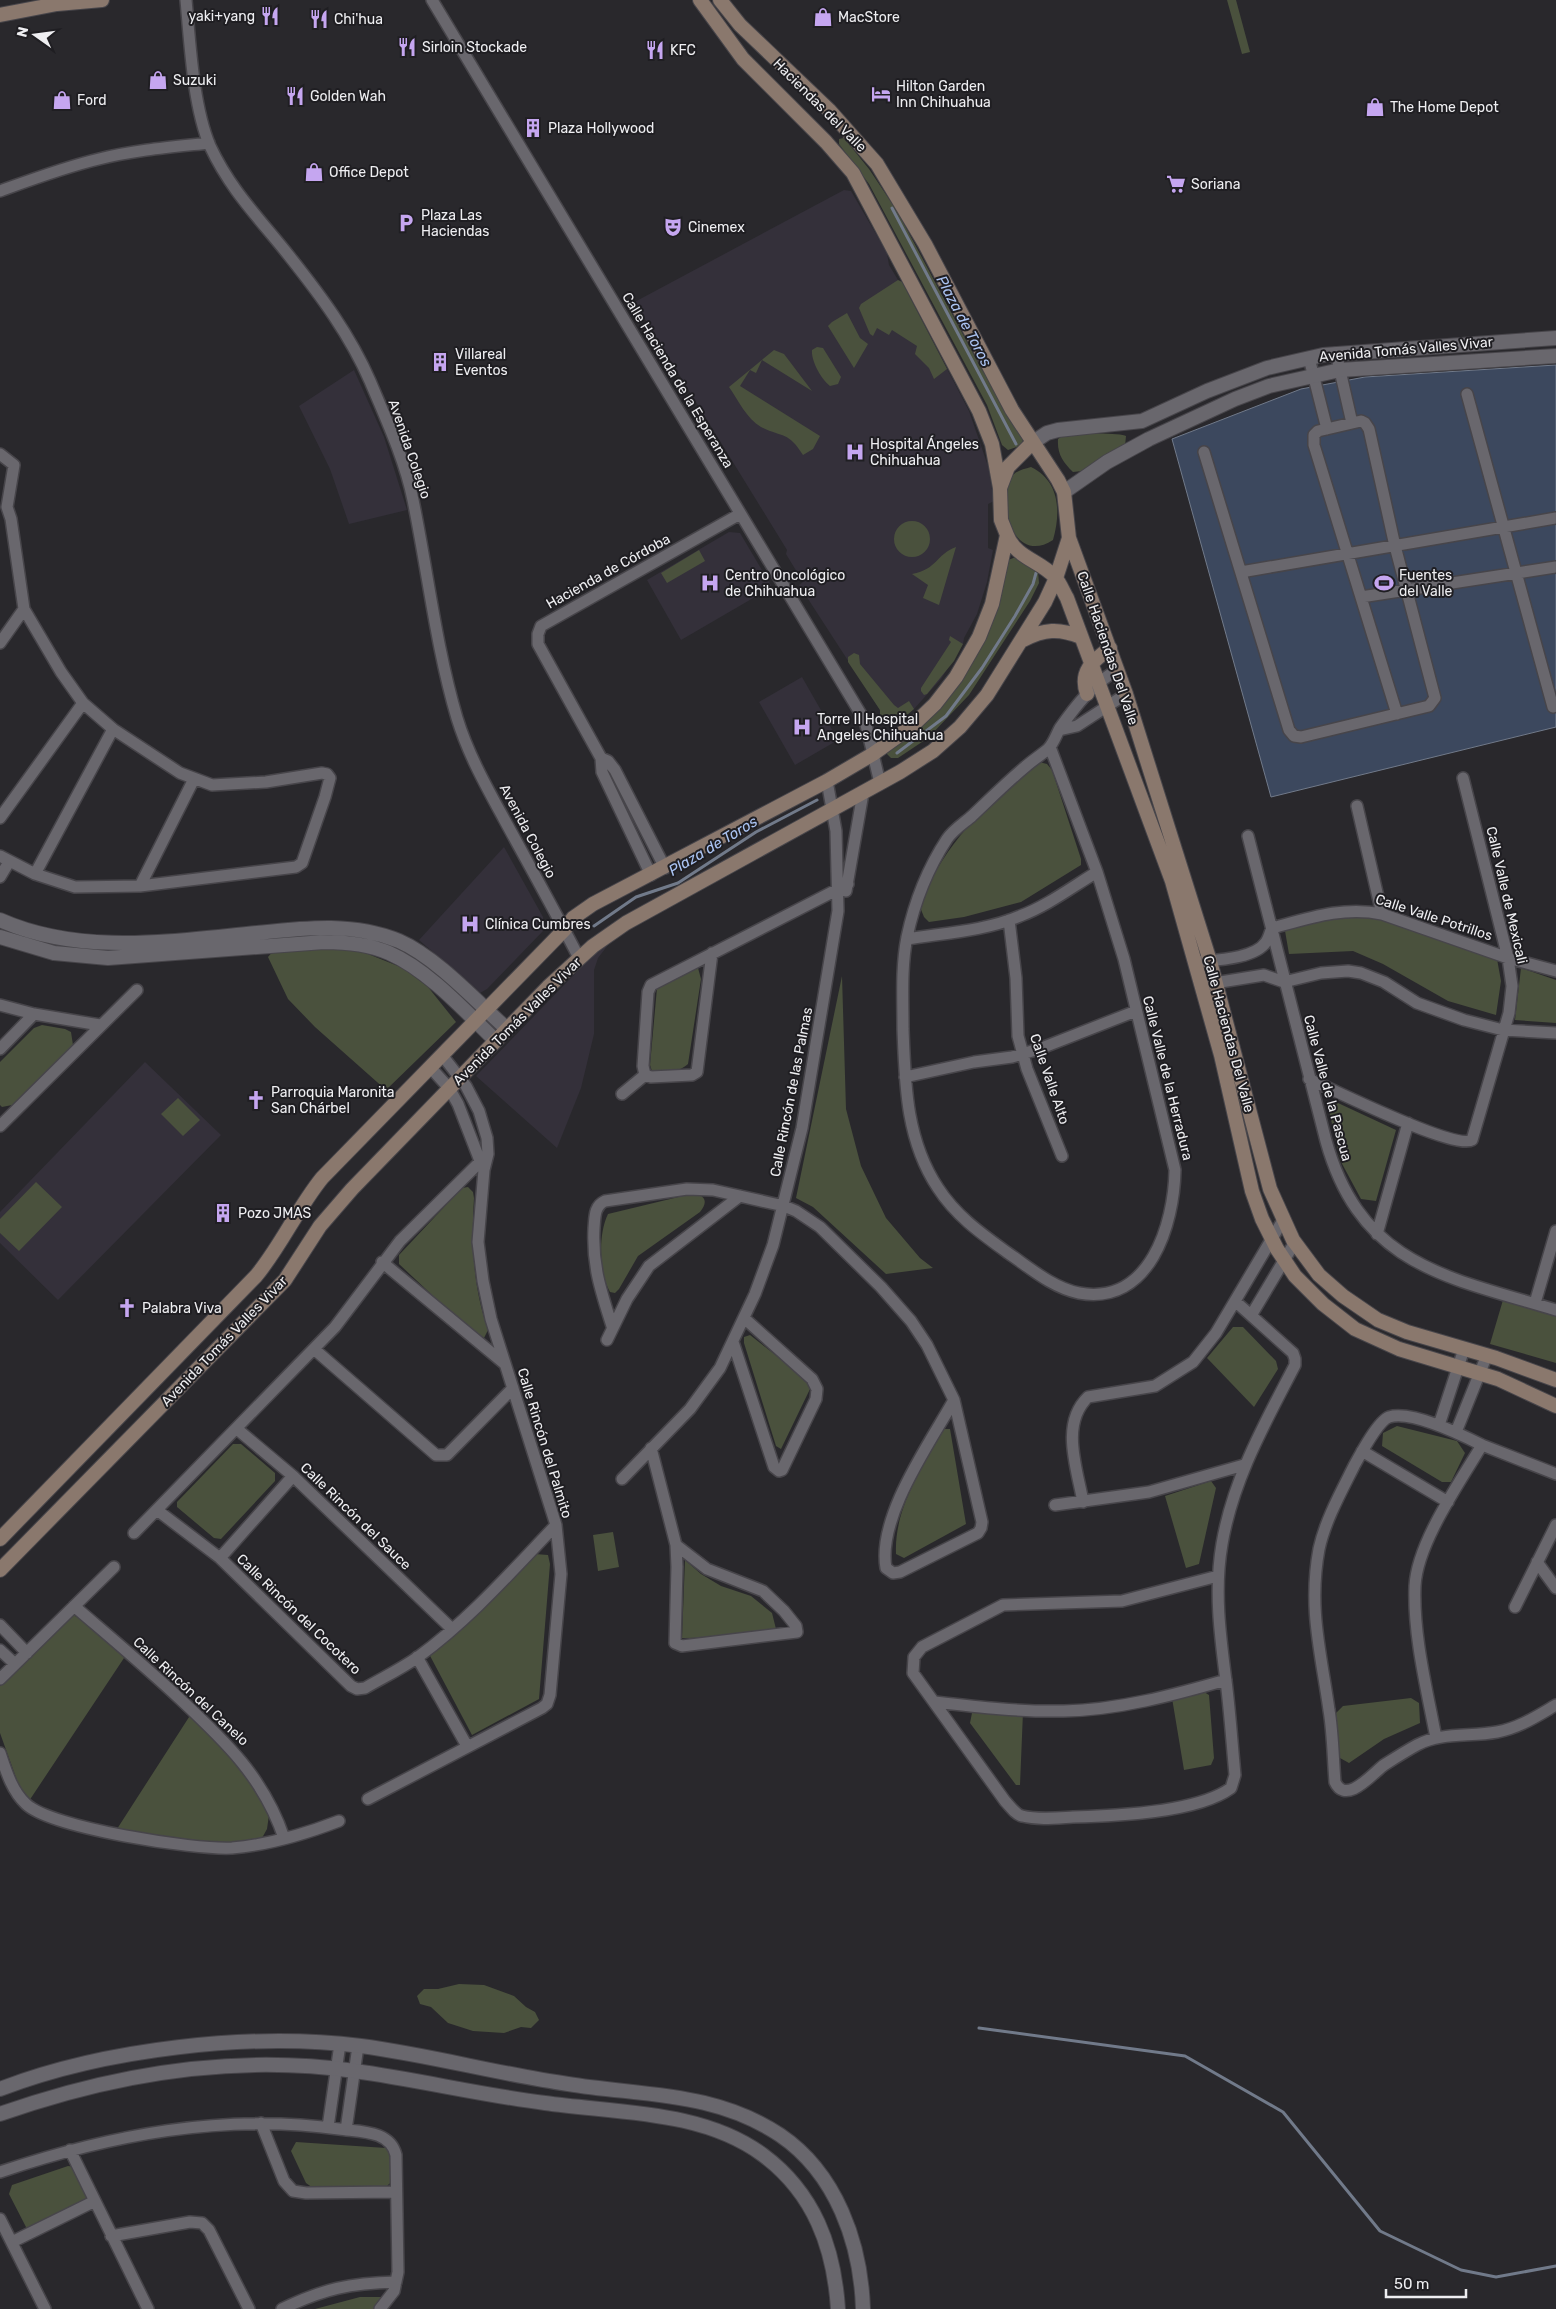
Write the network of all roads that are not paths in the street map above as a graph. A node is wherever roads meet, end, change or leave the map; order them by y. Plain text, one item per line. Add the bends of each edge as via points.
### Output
1 (102, 0) edge
2 (186, 0) edge
3 (432, 0) edge
4 (700, 0) edge
5 (720, 0) edge
6 (0, 15) edge
7 (209, 144) junction
8 (0, 191) edge
9 (1556, 338) edge
10 (1336, 353) junction
11 (1556, 356) edge
12 (1309, 358) junction
13 (1340, 370) junction
14 (1314, 375) junction
15 (1467, 394) dead end
16 (1142, 421) junction
17 (1352, 423) junction
18 (1327, 429) junction
19 (1149, 439) junction
20 (1032, 443) junction
21 (1204, 452) dead end
22 (0, 454) edge
23 (1000, 488) junction
24 (1064, 492) junction
25 (3, 512) edge
26 (740, 514) junction
27 (1556, 518) edge
28 (1504, 527) junction
29 (1007, 535) junction
30 (1069, 538) junction
31 (1395, 546) junction
32 (1346, 554) junction
33 (1556, 567) edge
34 (1241, 572) junction
35 (1516, 573) junction
36 (1056, 578) junction
37 (1407, 590) junction
38 (1361, 597) junction
39 (24, 609) junction
40 (1081, 637) junction
41 (1022, 640) junction
42 (0, 643) edge
43 (1110, 648) junction
44 (1091, 663) junction
45 (1117, 670) junction
46 (1098, 682) junction
47 (1087, 694) junction
48 (1126, 694) junction
49 (83, 703) junction
50 (1553, 707) dead end
51 (1101, 710) junction
52 (1397, 714) junction
53 (113, 728) junction
54 (1059, 730) junction
55 (1050, 747) junction
56 (873, 754) junction
57 (601, 758) junction
58 (1463, 778) dead end
59 (194, 779) junction
60 (827, 781) junction
61 (880, 783) junction
62 (862, 793) junction
63 (1357, 806) dead end
64 (833, 810) junction
65 (0, 818) edge
66 (1248, 836) dead end
67 (836, 842) junction
68 (855, 843) junction
69 (5, 859) edge
70 (665, 868) junction
71 (1097, 872) junction
72 (35, 874) junction
73 (651, 875) junction
74 (0, 877) edge
75 (848, 884) junction
76 (140, 886) junction
77 (838, 890) junction
78 (838, 912) junction
79 (1382, 914) junction
80 (0, 920) edge
81 (1009, 920) junction
82 (1272, 928) junction
83 (565, 929) junction
84 (0, 937) edge
85 (907, 939) junction
86 (712, 953) junction
87 (580, 958) junction
88 (1508, 958) junction
89 (1210, 960) junction
90 (1196, 962) junction
91 (1556, 971) edge
92 (1216, 982) junction
93 (1284, 982) junction
94 (1202, 985) junction
95 (137, 990) dead end
96 (0, 1005) edge
97 (486, 1010) junction
98 (1136, 1012) junction
99 (34, 1014) junction
100 (475, 1021) junction
101 (100, 1026) junction
102 (507, 1029) junction
103 (1503, 1030) junction
104 (1556, 1033) edge
105 (496, 1041) junction
106 (0, 1049) edge
107 (1022, 1054) junction
108 (442, 1055) junction
109 (430, 1067) junction
110 (644, 1075) junction
111 (460, 1076) junction
112 (905, 1077) junction
113 (1310, 1078) junction
114 (448, 1088) junction
115 (622, 1094) dead end
116 (479, 1111) junction
117 (465, 1118) junction
118 (2, 1120) edge
119 (1408, 1123) junction
120 (1062, 1156) dead end
121 (484, 1162) junction
122 (740, 1196) junction
123 (784, 1206) junction
124 (1283, 1220) junction
125 (1556, 1231) edge
126 (1377, 1234) junction
127 (1272, 1240) junction
128 (1294, 1242) junction
129 (1284, 1260) junction
130 (382, 1262) junction
131 (1236, 1302) junction
132 (1535, 1303) junction
133 (1556, 1310) edge
134 (1252, 1314) junction
135 (744, 1318) junction
136 (612, 1326) junction
137 (607, 1340) dead end
138 (732, 1342) junction
139 (1464, 1348) junction
140 (314, 1349) junction
141 (1487, 1355) junction
142 (505, 1364) junction
143 (1458, 1367) junction
144 (1479, 1374) junction
145 (1556, 1380) edge
146 (513, 1388) junction
147 (954, 1400) junction
148 (1556, 1406) edge
149 (1439, 1425) junction
150 (237, 1429) junction
151 (1456, 1432) junction
152 (1482, 1445) junction
153 (651, 1448) junction
154 (1362, 1451) junction
155 (1244, 1465) junction
156 (1556, 1474) edge
157 (293, 1476) junction
158 (622, 1479) dead end
159 (1083, 1502) junction
160 (1448, 1502) junction
161 (1055, 1505) dead end
162 (158, 1510) junction
163 (556, 1525) junction
164 (1556, 1525) edge
165 (134, 1533) dead end
166 (0, 1539) edge
167 (676, 1545) junction
168 (220, 1558) junction
169 (1537, 1562) junction
170 (114, 1566) dead end
171 (0, 1570) edge
172 (1218, 1576) junction
173 (1556, 1588) edge
174 (74, 1606) junction
175 (1514, 1607) dead end
176 (0, 1625) edge
177 (452, 1629) junction
178 (0, 1650) edge
179 (27, 1653) junction
180 (417, 1657) junction
181 (15, 1664) junction
182 (0, 1678) edge
183 (1226, 1680) junction
184 (934, 1702) junction
185 (1556, 1706) edge
186 (1436, 1738) junction
187 (467, 1746) junction
188 (0, 1753) edge
189 (368, 1799) dead end
190 (339, 1821) dead end
191 (284, 1838) junction
192 (340, 2044) junction
193 (358, 2046) junction
194 (336, 2069) junction
195 (355, 2071) junction
196 (550, 2082) junction
197 (0, 2089) edge
198 (544, 2103) junction
199 (0, 2114) edge
200 (261, 2123) junction
201 (328, 2128) junction
202 (346, 2130) junction
203 (70, 2150) junction
204 (0, 2172) edge
205 (396, 2192) junction
206 (95, 2201) junction
207 (0, 2219) edge
208 (111, 2236) junction
209 (12, 2242) junction
210 (396, 2282) junction
211 (45, 2309) edge
212 (148, 2309) edge
213 (249, 2309) edge
214 (282, 2309) edge
215 (380, 2309) edge
216 (838, 2309) edge
217 (863, 2309) edge

1 - 6 main road via 56,4
2 - 7 street, Avenida Colegio via 190,54
3 - 26 street, Calle Hacienda de la Esperanza
4 - 23 main road, Haciendas del Valle via 743,59 853,173 979,412 992,444
5 - 20 main road, Haciendas del Valle via 740,25 829,110 877,164 925,244
7 - 8 street via 100,158
7 - 83 street, Avenida Colegio via 251,213 325,302 368,378 413,498 442,658 463,736 485,784
9 - 10 street, Avenida Tomás Valles Vivar
10 - 12 street, Avenida Tomás Valles Vivar
10 - 13 street
11 - 13 street, Avenida Tomás Valles Vivar
12 - 14 street
12 - 16 street, Avenida Tomás Valles Vivar via 1267,368
13 - 14 street, Avenida Tomás Valles Vivar
13 - 17 street
14 - 18 street
14 - 19 street, Avenida Tomás Valles Vivar via 1269,386 1235,399
15 - 28 street
16 - 19 street
16 - 20 street, Avenida Tomás Valles Vivar via 1058,430
17 - 18 street
17 - 31 street via 1361,421 1369,429
18 - 32 street via 1314,435 1314,445
19 - 24 street, Avenida Tomás Valles Vivar via 1107,462
20 - 23 main road via 1008,467
20 - 24 main road, Haciendas del Valle
21 - 34 street
22 - 25 street via 14,464
23 - 29 main road, Haciendas del Valle via 999,510
24 - 30 main road, Haciendas del Valle
25 - 39 street via 11,519
26 - 56 street, Calle Hacienda de la Esperanza via 865,721
26 - 57 street, Hacienda de Córdoba via 541,626 538,644
27 - 28 street
28 - 31 street
28 - 35 street
29 - 36 main road via 1017,552 1043,566
29 - 56 main road, Avenida Tomás Valles Vivar via 992,604 970,655 930,710
30 - 36 main road, Avenida Tomás Valles Vivar
30 - 43 main road, Calle Haciendas Del Valle
31 - 32 street
31 - 37 street
32 - 34 street
32 - 38 street
33 - 35 street
34 - 52 street via 1289,730 1294,736
35 - 37 street
35 - 50 street
36 - 40 main road, Calle Haciendas Del Valle
36 - 41 main road, Avenida Tomás Valles Vivar
37 - 38 street
37 - 52 street via 1436,694 1429,706
38 - 52 street
39 - 42 street
39 - 49 street
40 - 41 main road via 1048,630
40 - 44 main road, Calle Haciendas Del Valle
41 - 61 main road, Avenida Tomás Valles Vivar via 987,695 960,727 933,751
43 - 44 main road
43 - 45 main road, Calle Haciendas Del Valle
44 - 46 main road, Calle Haciendas Del Valle
44 - 47 main road via 1084,678
45 - 46 street, Calle Valle de la Herradura
45 - 48 main road, Calle Haciendas Del Valle
46 - 47 street, Calle Valle de la Herradura
46 - 51 main road, Calle Haciendas Del Valle
47 - 51 street
47 - 54 street, Calle Valle de la Herradura
48 - 51 street
48 - 89 main road, Calle Haciendas Del Valle
49 - 53 street
49 - 65 street
51 - 54 street via 1077,726
51 - 90 main road, Calle Haciendas Del Valle via 1165,860
53 - 59 street
53 - 72 street
54 - 55 street, Calle Valle de la Herradura
55 - 71 street, Calle Valle de la Herradura
55 - 85 street, Calle Valle de la Herradura via 948,837 923,888
56 - 60 main road, Avenida Tomás Valles Vivar
56 - 61 street, Calle Hacienda de la Esperanza
57 - 70 street, Hacienda de Córdoba via 615,770
57 - 73 street, Hacienda de Córdoba via 602,772
58 - 88 street, Calle Valle de Mexicali
59 - 76 street
59 - 76 street via 224,786 322,773 330,778 302,863 296,867
60 - 64 street, Calle Rincón de las Palmas
60 - 70 main road, Avenida Tomás Valles Vivar
61 - 62 main road, Avenida Tomás Valles Vivar
62 - 64 main road, Avenida Tomás Valles Vivar
62 - 68 street
63 - 79 street
64 - 67 street, Calle Rincón de las Palmas
64 - 87 main road, Avenida Tomás Valles Vivar via 626,923
66 - 82 street, Calle Valle de la Pascua
67 - 68 street
67 - 77 street, Calle Rincón de las Palmas
68 - 75 street
69 - 72 street
69 - 74 street
70 - 73 main road, Avenida Tomás Valles Vivar
71 - 81 street via 1039,907
71 - 98 street, Calle Valle de la Herradura via 1124,959
72 - 76 street via 75,887
73 - 83 main road, Avenida Tomás Valles Vivar via 593,904 573,918
75 - 77 street
75 - 78 street
77 - 78 street, Calle Rincón de las Palmas
77 - 86 street
78 - 123 street, Calle Rincón de las Palmas via 802,1128
79 - 82 street, Calle Valle Potrillos via 1347,910
79 - 88 street, Calle Valle Potrillos
80 - 97 street via 56,938 101,943 332,927 376,934 401,942 424,956
81 - 85 street
81 - 107 street, Calle Valle Alto
82 - 89 street via 1259,949 1244,956
82 - 93 street, Calle Valle de la Pascua
83 - 87 street, Avenida Colegio
83 - 97 main road, Avenida Tomás Valles Vivar
84 - 100 street via 38,950 90,958 343,942 374,948 417,969
85 - 112 street, Calle Valle de la Herradura via 902,988
86 - 110 street via 654,982 650,988
86 - 110 street via 697,1072 692,1075
87 - 102 main road, Avenida Tomás Valles Vivar
88 - 91 street, Calle Valle Potrillos
88 - 103 street, Calle Valle de Mexicali via 1511,999
89 - 90 street
89 - 92 main road, Calle Haciendas Del Valle
90 - 94 main road, Calle Haciendas Del Valle
92 - 93 street via 1264,975
92 - 94 street
92 - 124 main road, Calle Haciendas Del Valle via 1270,1189
93 - 103 street via 1321,973 1361,973 1384,982 1417,1003
93 - 113 street, Calle Valle de la Pascua
94 - 127 main road, Calle Haciendas Del Valle via 1252,1191
95 - 101 street
96 - 99 street
97 - 100 main road, Avenida Tomás Valles Vivar
97 - 102 street
98 - 107 street
98 - 112 street, Calle Valle de la Herradura via 1173,1156 1175,1183 1159,1250 1147,1267 1108,1293 1078,1293 1062,1287 1034,1271 959,1215 937,1187 915,1140
99 - 101 street
99 - 106 street
100 - 105 street
100 - 108 main road, Avenida Tomás Valles Vivar
101 - 118 street
102 - 105 main road, Avenida Tomás Valles Vivar
103 - 104 street
103 - 119 street, Calle Valle de Mexicali via 1472,1140 1462,1141
105 - 111 main road, Avenida Tomás Valles Vivar
107 - 112 street
107 - 120 street, Calle Valle Alto
108 - 109 main road, Avenida Tomás Valles Vivar
108 - 111 street, Calle Rincón del Palmito
109 - 114 street, Calle Rincón del Palmito
109 - 166 main road, Avenida Tomás Valles Vivar via 322,1178 256,1276
110 - 115 street
111 - 114 main road, Avenida Tomás Valles Vivar
111 - 116 street, Calle Rincón del Palmito
113 - 119 street, Calle Valle de Mexicali
113 - 126 street, Calle Valle de la Pascua via 1339,1180 1347,1197
114 - 117 street, Calle Rincón del Palmito
114 - 171 main road, Avenida Tomás Valles Vivar via 331,1212 285,1280
116 - 117 street
116 - 121 street, Calle Rincón del Palmito via 487,1138
117 - 121 street, Calle Rincón del Palmito
119 - 126 street
121 - 130 street via 422,1217
121 - 142 street, Calle Rincón del Palmito via 479,1222 480,1260 487,1300
122 - 123 street
122 - 136 street via 649,1266
122 - 136 street via 687,1189 605,1201 598,1206 593,1252
123 - 135 street, Calle Rincón de las Palmas via 764,1271
123 - 147 street via 820,1227 911,1321 927,1345
124 - 127 street
124 - 128 main road, Calle Haciendas Del Valle
125 - 132 street
126 - 132 street, Calle Valle de la Pascua via 1410,1258 1442,1274
127 - 129 main road, Calle Haciendas Del Valle
127 - 131 street
128 - 129 street
128 - 139 main road, Calle Haciendas Del Valle via 1319,1275 1362,1311 1407,1332
129 - 134 street
129 - 143 main road, Calle Haciendas Del Valle via 1323,1304 1355,1329 1399,1349
130 - 140 street via 352,1307
130 - 142 street
131 - 134 street
131 - 159 street via 1193,1362 1176,1375 1155,1386 1088,1397 1080,1404 1072,1426
132 - 133 street, Calle Valle de la Pascua
134 - 155 street via 1296,1359
135 - 138 street, Calle Rincón de las Palmas
135 - 138 street via 812,1379 817,1389 816,1399 782,1470 774,1467
136 - 137 street
138 - 153 street, Calle Rincón de las Palmas via 720,1368 696,1402
139 - 141 main road, Calle Haciendas Del Valle
139 - 143 street
140 - 146 street via 440,1456 447,1455
140 - 150 street
141 - 144 street
141 - 145 main road, Calle Haciendas Del Valle
142 - 146 street, Calle Rincón del Palmito
143 - 144 main road, Calle Haciendas Del Valle
143 - 149 street
144 - 148 main road, Calle Haciendas Del Valle via 1498,1379
144 - 151 street
146 - 163 street, Calle Rincón del Palmito
147 - 147 street via 898,1502 887,1541 886,1568 893,1573 978,1533 981,1528
149 - 151 street
149 - 154 street via 1390,1417
150 - 157 street, Calle Rincón del Sauce
150 - 162 street
151 - 152 street
152 - 156 street
152 - 160 street
153 - 158 street, Calle Rincón de las Palmas
153 - 167 street
154 - 160 street
154 - 186 street via 1331,1514 1319,1548 1313,1601 1315,1632 1330,1712 1337,1787 1351,1790 1360,1786 1418,1744
155 - 159 street via 1149,1492
155 - 172 street via 1222,1543
157 - 168 street
157 - 177 street, Calle Rincón del Sauce
159 - 161 street
160 - 186 street via 1421,1561 1415,1584 1422,1658
162 - 165 street
162 - 168 street, Calle Rincón del Cocotero
163 - 177 street, Calle Rincón del Cocotero
163 - 187 street, Calle Rincón del Palmito via 561,1574 547,1704
164 - 169 street
167 - 167 street via 674,1639 678,1645 797,1632 784,1611 763,1591 706,1569
168 - 180 street, Calle Rincón del Cocotero via 354,1688 365,1688
169 - 173 street
169 - 175 street
170 - 174 street
172 - 183 street via 1220,1644
172 - 184 street via 1122,1601 1003,1605 922,1647 914,1657 913,1673
174 - 179 street
174 - 191 street, Calle Rincón del Canelo via 142,1664 228,1745 262,1791
176 - 179 street
177 - 180 street, Calle Rincón del Cocotero
178 - 181 street
179 - 181 street
180 - 187 street
181 - 182 street
183 - 184 street via 1116,1706 1066,1711 1003,1710
183 - 184 street via 1235,1776 1231,1788 1212,1799 1124,1816 1020,1816 1005,1801
185 - 186 street via 1517,1727 1482,1735
187 - 189 street, Calle Rincón del Palmito
188 - 191 street via 8,1776 26,1804 63,1822 208,1848 244,1846
190 - 191 street
192 - 193 street
192 - 194 street
192 - 197 street via 189,2046 89,2062
193 - 195 street
193 - 196 street
194 - 195 street
194 - 199 street via 262,2065 179,2070 107,2082
194 - 201 street
195 - 198 street
195 - 202 street
196 - 198 street
196 - 217 street via 715,2104 760,2122 782,2136 821,2174 835,2196 857,2256
198 - 216 street via 702,2125 740,2140 762,2154 796,2185 823,2230 832,2258
200 - 201 street
200 - 203 street via 148,2133
200 - 205 street via 284,2181 293,2191
201 - 202 street
202 - 205 street via 390,2141 396,2155
203 - 204 street
203 - 206 street
205 - 210 street
206 - 208 street
206 - 209 street
207 - 209 street
208 - 212 street
208 - 213 street via 190,2222 202,2224 209,2230
209 - 211 street
210 - 214 street via 337,2287
210 - 215 street via 390,2298

